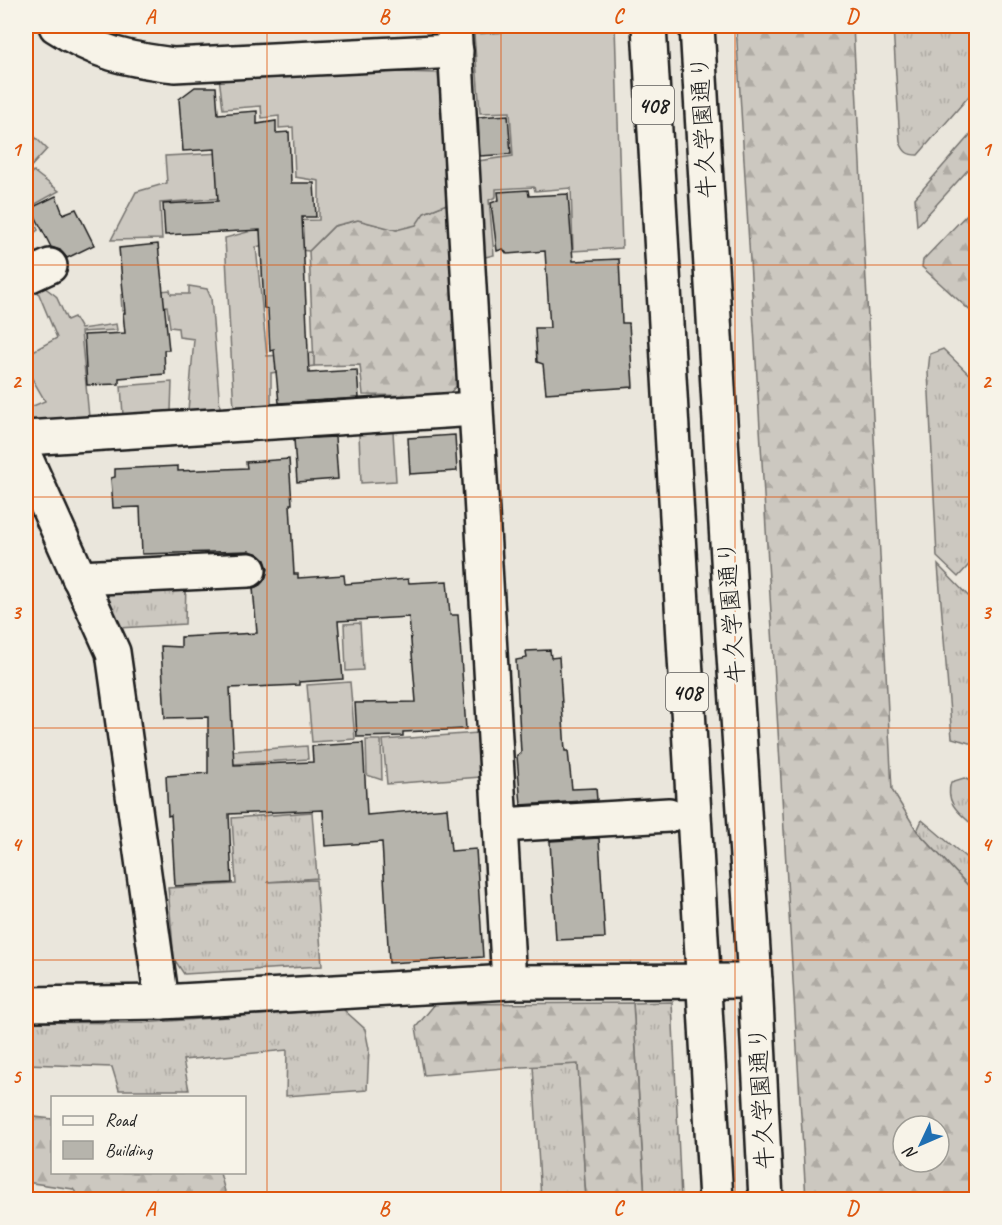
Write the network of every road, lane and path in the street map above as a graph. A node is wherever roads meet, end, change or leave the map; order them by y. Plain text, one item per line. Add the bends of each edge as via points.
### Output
1 (56, 26) edge
2 (649, 26) edge
3 (697, 26) edge
4 (455, 38) edge
5 (475, 409) junction
6 (26, 438) edge
7 (26, 459) edge
8 (249, 570) dead end
9 (79, 578) junction
10 (669, 815) dead end
11 (500, 825) junction
12 (704, 981) junction
13 (755, 981) junction
14 (509, 982) junction
15 (162, 1002) junction
16 (26, 1004) edge
17 (717, 1200) edge
18 (766, 1200) edge

1 - 4 main road via 102,51 174,65
2 - 12 main road, 牛久学園通り / 408
3 - 13 main road, 牛久学園通り / 408
4 - 5 main road
5 - 6 main road
5 - 11 main road
7 - 9 main road
8 - 9 main road
9 - 15 main road via 113,652
10 - 11 main road
11 - 14 main road
12 - 13 main road
12 - 14 main road
12 - 17 main road, 牛久学園通り / 408
13 - 18 main road, 牛久学園通り / 408
14 - 15 main road
15 - 16 main road

